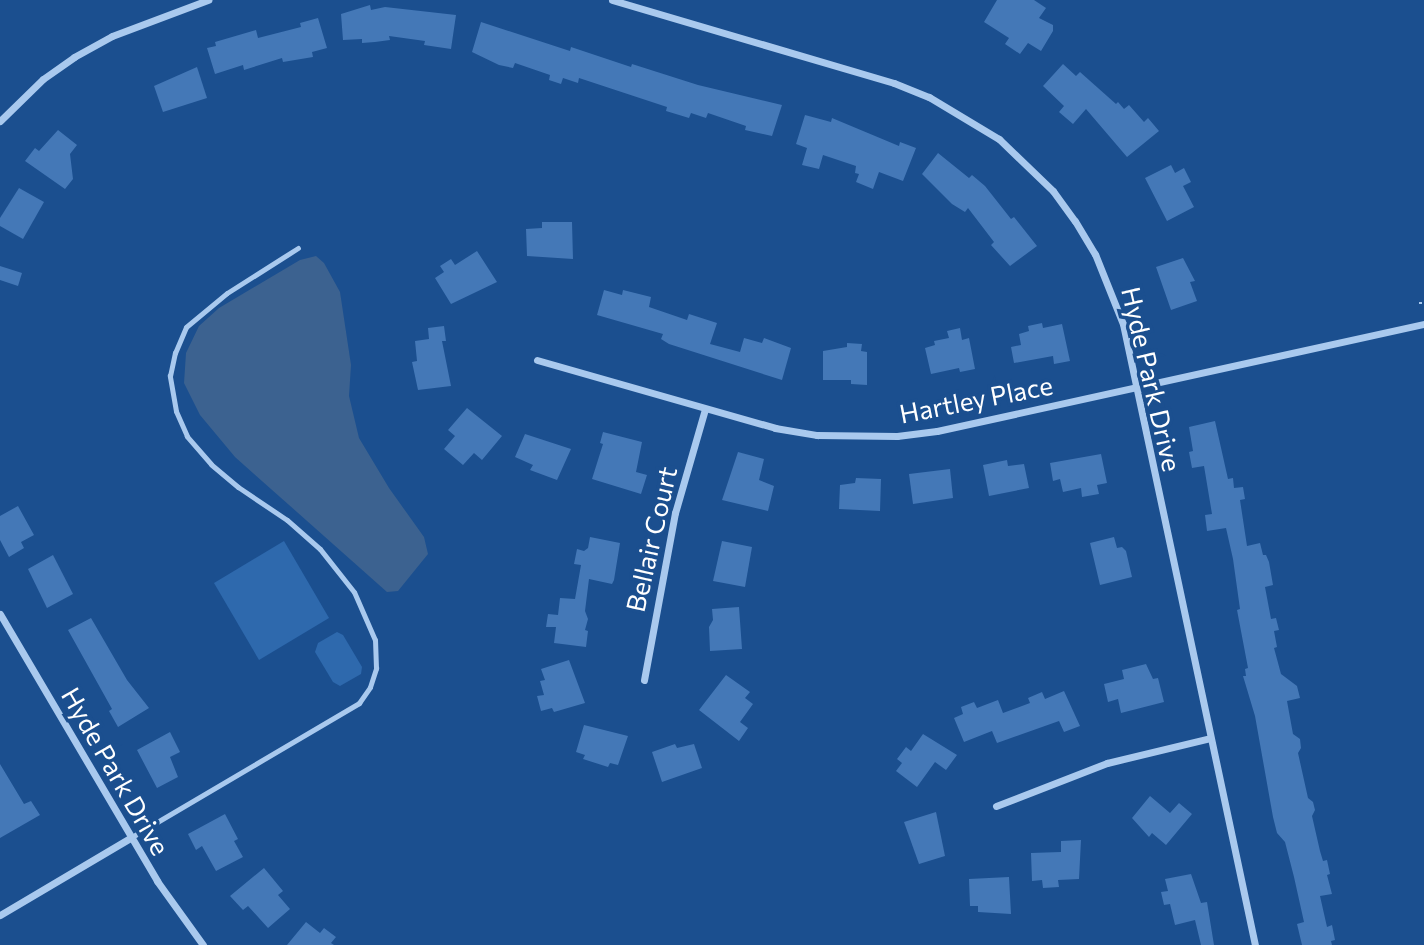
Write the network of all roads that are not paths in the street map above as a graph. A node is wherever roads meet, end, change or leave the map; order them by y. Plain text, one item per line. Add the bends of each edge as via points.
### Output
1 (208, 0) edge
2 (612, 0) edge
3 (0, 121) edge
4 (298, 248) dead end
5 (1424, 324) edge
6 (537, 360) dead end
7 (1136, 388) junction
8 (705, 409) junction
9 (0, 614) edge
10 (644, 680) dead end
11 (1210, 738) junction
12 (996, 806) dead end
13 (130, 838) junction
14 (0, 915) edge
15 (203, 945) edge
16 (1255, 945) edge

1 - 3 street via 112,36 74,57 43,79
2 - 7 street, Hyde Park Drive via 894,83 929,97 999,139 1053,191 1095,254 1123,324
4 - 13 lane via 227,293 186,327 170,376 176,411 187,436 212,464 320,549 354,592 375,640 376,668 359,703
5 - 7 street, Hartley Place
6 - 8 street, Hartley Place
7 - 8 street, Hartley Place via 897,436 817,435
7 - 11 street, Hyde Park Drive
8 - 10 street, Bellair Court via 676,513
9 - 13 street, Hyde Park Drive
11 - 12 street via 1107,763
11 - 16 street, Hyde Park Drive
13 - 14 street
13 - 15 street, Hyde Park Drive

